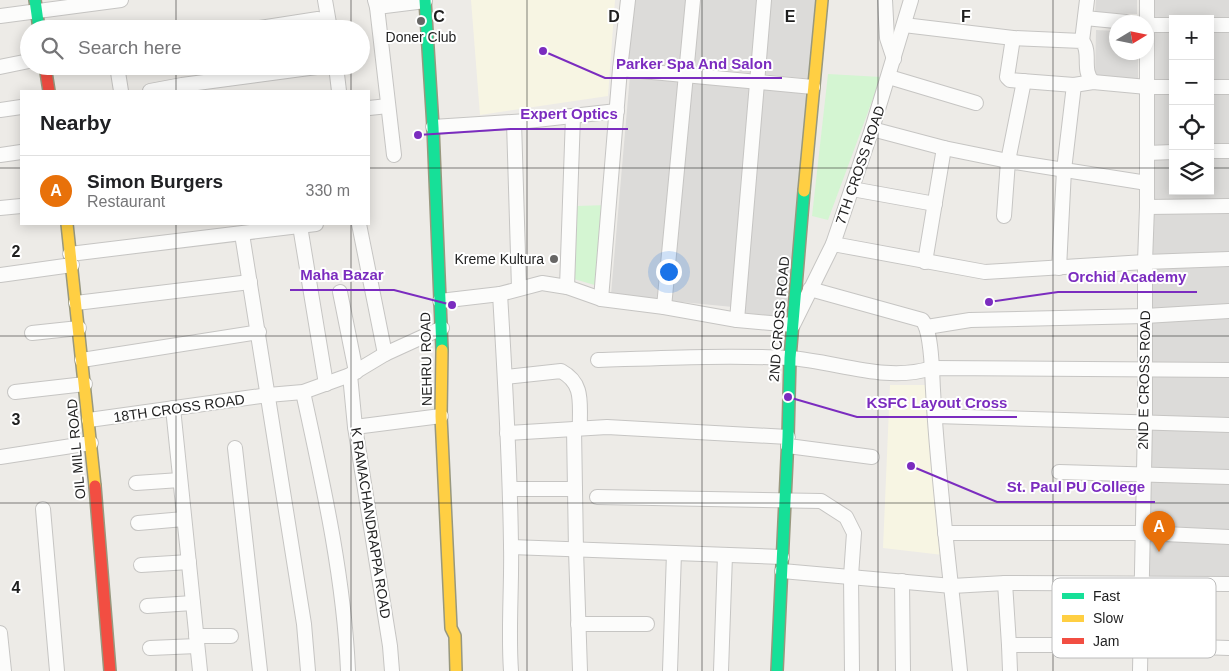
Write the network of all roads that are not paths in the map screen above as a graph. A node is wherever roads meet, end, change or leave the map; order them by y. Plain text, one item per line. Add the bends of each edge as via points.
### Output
1 (121, 0) edge
2 (325, 0) edge
3 (628, 0) edge
4 (693, 0) edge
5 (764, 0) edge
6 (822, 0) edge
7 (885, 0) edge
8 (911, 0) edge
9 (1087, 0) edge
10 (1147, 0) edge
11 (425, 1) edge
12 (92, 2) edge
13 (376, 3) edge
14 (36, 6) edge
15 (1147, 15) edge
16 (0, 16) edge
17 (1086, 18) junction
18 (38, 20) edge
19 (328, 20) edge
20 (1109, 20) edge
21 (904, 25) junction
22 (1154, 25) edge
23 (1169, 25) edge
24 (1214, 25) edge
25 (1229, 25) edge
26 (1013, 38) junction
27 (1082, 40) junction
28 (894, 59) junction
29 (1147, 60) edge
30 (20, 63) edge
31 (0, 66) edge
32 (620, 69) junction
33 (47, 75) edge
34 (118, 75) edge
35 (266, 75) edge
36 (337, 75) edge
37 (686, 75) junction
38 (889, 77) junction
39 (1024, 81) junction
40 (756, 82) junction
41 (1093, 82) junction
42 (1074, 85) junction
43 (813, 87) junction
44 (1147, 87) junction
45 (1169, 87) edge
46 (1214, 87) edge
47 (1229, 87) edge
48 (182, 88) edge
49 (50, 90) edge
50 (121, 90) edge
51 (161, 90) edge
52 (340, 90) edge
53 (976, 104) dead end
54 (388, 106) junction
55 (20, 107) edge
56 (370, 108) edge
57 (0, 110) edge
58 (617, 111) junction
59 (573, 116) junction
60 (514, 122) junction
61 (433, 127) junction
62 (872, 129) junction
63 (944, 148) junction
64 (1214, 151) edge
65 (1229, 151) edge
66 (20, 152) edge
67 (1147, 152) junction
68 (1169, 152) edge
69 (0, 155) edge
70 (394, 155) dead end
71 (1008, 161) junction
72 (1064, 170) junction
73 (1147, 183) junction
74 (852, 189) junction
75 (935, 204) junction
76 (20, 206) edge
77 (1229, 206) edge
78 (1147, 207) junction
79 (0, 208) edge
80 (1004, 216) dead end
81 (67, 225) edge
82 (308, 225) edge
83 (359, 225) edge
84 (300, 226) junction
85 (242, 234) junction
86 (833, 244) junction
87 (71, 260) junction
88 (1229, 260) edge
89 (925, 262) junction
90 (1145, 262) junction
91 (1059, 268) junction
92 (0, 275) edge
93 (250, 282) junction
94 (567, 287) junction
95 (519, 288) junction
96 (810, 290) junction
97 (340, 292) dead end
98 (500, 294) junction
99 (601, 299) junction
100 (440, 301) junction
101 (76, 303) junction
102 (664, 307) junction
103 (1229, 310) edge
104 (1145, 316) junction
105 (737, 320) junction
106 (793, 325) junction
107 (927, 327) junction
108 (79, 328) junction
109 (442, 328) junction
110 (258, 332) junction
111 (32, 333) dead end
112 (385, 354) junction
113 (790, 358) junction
114 (82, 360) junction
115 (598, 360) dead end
116 (932, 368) junction
117 (1145, 368) junction
118 (1229, 370) edge
119 (353, 374) junction
120 (505, 377) junction
121 (85, 384) junction
122 (326, 384) junction
123 (15, 392) dead end
124 (303, 392) junction
125 (268, 395) junction
126 (173, 408) junction
127 (441, 416) junction
128 (934, 416) junction
129 (89, 420) junction
130 (1145, 422) junction
131 (1229, 425) edge
132 (356, 427) junction
133 (577, 429) junction
134 (507, 433) junction
135 (788, 442) junction
136 (91, 443) junction
137 (235, 448) dead end
138 (872, 457) dead end
139 (0, 458) edge
140 (1059, 472) dead end
141 (1143, 474) junction
142 (1229, 477) edge
143 (180, 480) junction
144 (136, 483) dead end
145 (510, 489) junction
146 (575, 489) junction
147 (597, 497) dead end
148 (785, 499) junction
149 (42, 509) dead end
150 (184, 520) junction
151 (138, 523) dead end
152 (1143, 532) junction
153 (945, 533) junction
154 (1229, 536) edge
155 (511, 547) junction
156 (576, 550) junction
157 (674, 553) junction
158 (725, 555) junction
159 (782, 557) junction
160 (189, 562) junction
161 (141, 565) dead end
162 (782, 571) junction
163 (851, 576) junction
164 (1142, 578) edge
165 (902, 581) junction
166 (1005, 583) junction
167 (1052, 583) edge
168 (1216, 584) edge
169 (1229, 584) edge
170 (952, 586) junction
171 (193, 603) junction
172 (147, 606) dead end
173 (578, 624) junction
174 (648, 624) dead end
175 (451, 628) junction
176 (0, 633) edge
177 (231, 636) dead end
178 (196, 641) junction
179 (1009, 645) junction
180 (1052, 645) edge
181 (150, 648) dead end
182 (1216, 648) edge
183 (1229, 648) edge
184 (1140, 658) edge
185 (4, 671) edge
186 (57, 671) edge
187 (110, 671) edge
188 (200, 671) edge
189 (260, 671) edge
190 (308, 671) edge
191 (348, 671) edge
192 (392, 671) edge
193 (448, 671) edge
194 (456, 671) edge
195 (511, 671) edge
196 (580, 671) edge
197 (670, 671) edge
198 (722, 671) edge
199 (777, 671) edge
200 (852, 671) edge
201 (903, 671) edge
202 (960, 671) edge
203 (1010, 671) edge
204 (1140, 671) edge

1 - 12 street
2 - 19 street
3 - 32 street
4 - 37 street
5 - 40 street
6 - 43 street, 2ND CROSS ROAD
7 - 28 street via 887,38
8 - 21 street, 7TH CROSS ROAD
9 - 17 street
10 - 15 street, 2ND E CROSS ROAD
11 - 13 street
11 - 61 street, NEHRU ROAD
12 - 14 street
13 - 54 street
14 - 16 street
14 - 18 street
17 - 20 street
17 - 27 street
21 - 26 street
21 - 28 street, 7TH CROSS ROAD
22 - 23 street
24 - 25 street
26 - 27 street
26 - 39 street via 1007,77
27 - 41 street via 1086,47 1087,73
28 - 38 street, 7TH CROSS ROAD
29 - 44 street, 2ND E CROSS ROAD
30 - 31 street
32 - 37 street
32 - 58 street
33 - 49 street
34 - 50 street
35 - 48 street
36 - 52 street
37 - 40 street
37 - 102 street
38 - 53 street
38 - 62 street, 7TH CROSS ROAD
39 - 42 street
39 - 71 street
40 - 43 street
40 - 105 street
41 - 42 street
41 - 44 street
42 - 72 street
43 - 106 street, 2ND CROSS ROAD
44 - 45 street
44 - 67 street, 2ND E CROSS ROAD
46 - 47 street
48 - 51 street
54 - 56 street
54 - 70 street
55 - 57 street
58 - 59 street
58 - 99 street
59 - 60 street
59 - 94 street
60 - 61 street
60 - 95 street
61 - 100 street, NEHRU ROAD
62 - 63 street
62 - 74 street, 7TH CROSS ROAD
63 - 71 street
63 - 75 street
64 - 65 street
66 - 69 street
67 - 68 street
67 - 73 street, 2ND E CROSS ROAD
71 - 72 street
71 - 80 street
72 - 73 street
72 - 91 street
73 - 78 street, 2ND E CROSS ROAD
74 - 75 street
74 - 86 street, 7TH CROSS ROAD
75 - 89 street
76 - 79 street
77 - 78 street
78 - 90 street, 2ND E CROSS ROAD
81 - 87 street, OIL MILL ROAD
82 - 84 street
83 - 112 street
84 - 85 street
84 - 122 street
85 - 87 street
85 - 93 street
86 - 89 street
86 - 96 street, 7TH CROSS ROAD
87 - 92 street
87 - 101 street, OIL MILL ROAD
88 - 90 street
89 - 91 street via 985,272
90 - 91 street
90 - 104 street, 2ND E CROSS ROAD
93 - 101 street
93 - 110 street
94 - 95 street via 542,283
94 - 99 street
95 - 98 street
96 - 106 street, 7TH CROSS ROAD
96 - 107 street via 922,320
97 - 119 street, K RAMACHANDRAPPA ROAD
98 - 100 street
98 - 120 street
99 - 102 street
100 - 109 street, NEHRU ROAD
101 - 108 street, OIL MILL ROAD
102 - 105 street
103 - 104 street
104 - 107 street via 970,320
104 - 117 street, 2ND E CROSS ROAD
105 - 106 street
106 - 113 street, 2ND CROSS ROAD
107 - 116 street
108 - 111 street
108 - 114 street, OIL MILL ROAD
109 - 112 street, 18TH CROSS ROAD
109 - 127 street, NEHRU ROAD
110 - 114 street
110 - 125 street
112 - 119 street, 18TH CROSS ROAD
113 - 115 street
113 - 116 street via 906,374
113 - 135 street, 2ND CROSS ROAD
114 - 121 street, OIL MILL ROAD
116 - 117 street
116 - 128 street
117 - 118 street
117 - 130 street, 2ND E CROSS ROAD
119 - 122 street, 18TH CROSS ROAD
119 - 132 street, K RAMACHANDRAPPA ROAD
120 - 133 street via 561,371 569,375 578,386
120 - 134 street
121 - 123 street
121 - 129 street, OIL MILL ROAD
122 - 124 street, 18TH CROSS ROAD
124 - 125 street, 18TH CROSS ROAD
124 - 191 street via 341,584
125 - 126 street, 18TH CROSS ROAD
125 - 190 street via 304,624
126 - 129 street, 18TH CROSS ROAD
126 - 143 street
127 - 132 street
127 - 175 street, NEHRU ROAD
128 - 130 street
128 - 153 street
129 - 136 street, OIL MILL ROAD
130 - 131 street
130 - 141 street, 2ND E CROSS ROAD
132 - 192 street, K RAMACHANDRAPPA ROAD
133 - 134 street
133 - 135 street via 607,427
133 - 146 street
134 - 145 street
135 - 138 street
135 - 148 street, 2ND CROSS ROAD
136 - 139 street
136 - 187 street, OIL MILL ROAD
137 - 189 street
140 - 141 street
141 - 142 street
141 - 152 street, 2ND E CROSS ROAD
143 - 144 street
143 - 150 street
145 - 146 street
145 - 155 street
146 - 156 street
147 - 148 street
148 - 159 street, 2ND CROSS ROAD
148 - 163 street via 821,501 846,517 854,534
149 - 186 street
150 - 151 street
150 - 160 street
152 - 153 street
152 - 154 street
152 - 164 street, 2ND E CROSS ROAD
153 - 170 street
155 - 156 street
155 - 195 street
156 - 157 street
156 - 173 street
157 - 158 street
157 - 197 street
158 - 159 street
158 - 198 street
159 - 162 street, 2ND CROSS ROAD
160 - 161 street
160 - 171 street
162 - 163 street
162 - 199 street, 2ND CROSS ROAD
163 - 165 street
163 - 200 street
165 - 170 street
165 - 201 street
166 - 167 street
166 - 170 street
166 - 179 street
168 - 169 street
170 - 202 street
171 - 172 street
171 - 178 street
173 - 174 street
173 - 196 street
175 - 193 street, NEHRU ROAD
175 - 194 street, NEHRU ROAD via 456,636
176 - 185 street
177 - 178 street
178 - 181 street
178 - 188 street
179 - 180 street
179 - 203 street
182 - 183 street
184 - 204 street, 2ND E CROSS ROAD

